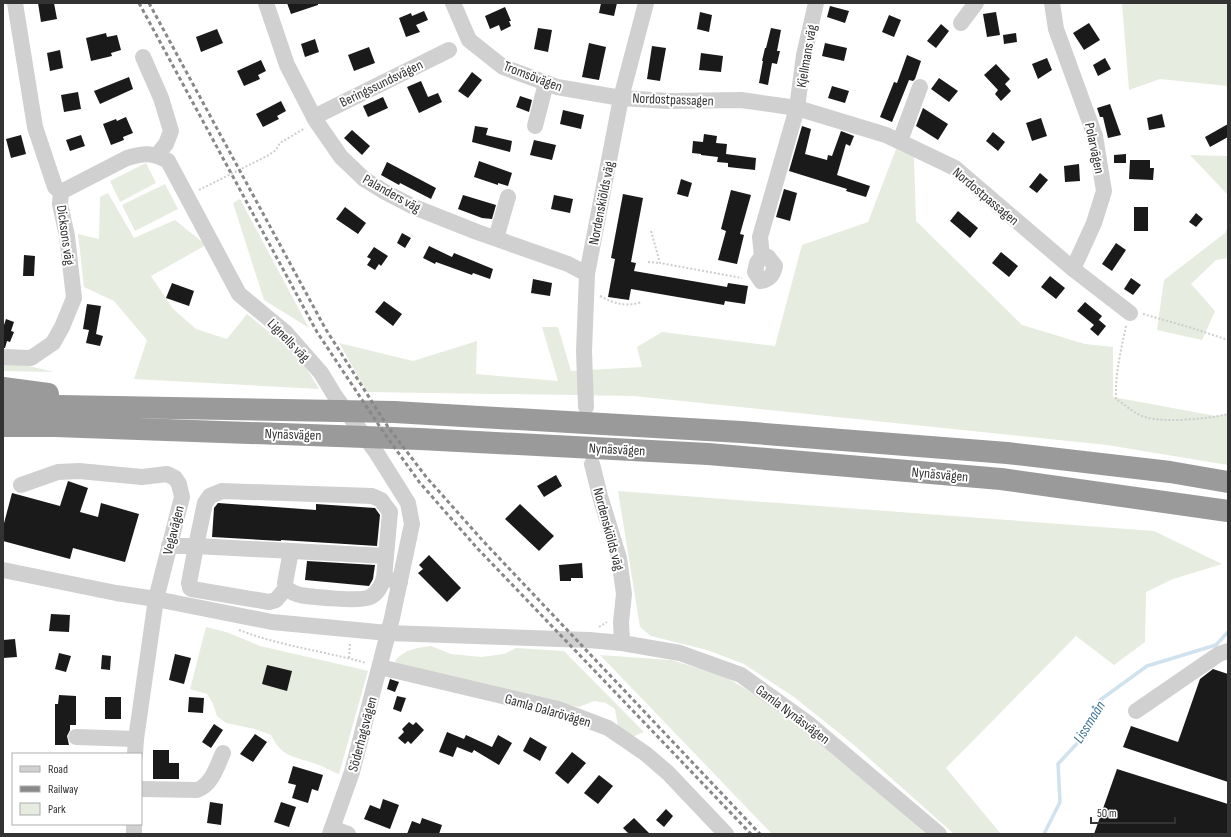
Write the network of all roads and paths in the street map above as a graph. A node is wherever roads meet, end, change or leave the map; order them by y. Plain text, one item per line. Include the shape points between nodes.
1 (15, 3) edge
2 (266, 3) edge
3 (454, 3) edge
4 (646, 3) edge
5 (816, 3) edge
6 (976, 3) edge
7 (1052, 3) edge
8 (961, 22) dead end
9 (449, 50) dead end
10 (143, 57) dead end
11 (546, 83) junction
12 (920, 87) dead end
13 (621, 98) junction
14 (797, 108) junction
15 (315, 119) junction
16 (535, 126) dead end
17 (900, 141) junction
18 (157, 155) junction
19 (206, 187) dead end
20 (61, 192) junction
21 (508, 197) dead end
22 (651, 231) dead end
23 (496, 238) junction
24 (648, 262) dead end
25 (660, 263) junction
26 (1073, 269) junction
27 (588, 274) junction
28 (761, 281) joint
29 (597, 295) dead end
30 (642, 302) dead end
31 (1130, 313) junction
32 (1228, 340) edge
33 (3, 357) edge
34 (3, 388) edge
35 (3, 405) edge
36 (128, 407) junction
37 (586, 407) dead end
38 (1228, 414) edge
39 (3, 426) edge
40 (592, 464) dead end
41 (1228, 482) edge
42 (21, 485) dead end
43 (1228, 511) edge
44 (169, 546) junction
45 (196, 546) junction
46 (291, 551) junction
47 (386, 556) junction
48 (3, 570) edge
49 (384, 578) junction
50 (400, 582) junction
51 (286, 588) junction
52 (156, 600) junction
53 (610, 618) dead end
54 (238, 630) dead end
55 (388, 633) junction
56 (592, 635) junction
57 (622, 643) junction
58 (1228, 651) edge
59 (380, 667) junction
60 (1136, 711) dead end
61 (76, 737) dead end
62 (135, 747) edge
63 (223, 753) dead end
64 (142, 790) edge
65 (331, 831) edge
66 (348, 834) edge
67 (726, 834) edge
68 (939, 834) edge

1 - 20 street, Dicksons väg via 36,127 55,187
2 - 15 street, Palanders väg via 287,65
3 - 11 street, Tromsövägen via 469,40 503,67
4 - 13 street, Nordenskiölds väg
5 - 14 street, Kjellmans väg via 804,54
6 - 8 street
7 - 26 street, Polarvägen via 1056,29 1095,136 1104,191 1094,223
9 - 15 street, Beringssundsvägen
10 - 18 street via 161,98 171,130 166,144
11 - 13 street, Tromsövägen
11 - 16 street
12 - 17 street
13 - 14 street, Nordostpassagen via 669,101 741,100
13 - 27 street, Nordenskiölds väg
14 - 17 street, Nordostpassagen
14 - 28 street via 760,237 762,256 755,272
15 - 19 path via 280,143 269,155
15 - 23 street, Palanders väg via 341,157 364,179 414,207
17 - 26 street, Nordostpassagen via 955,168
18 - 20 street via 126,158
18 - 50 street, Lignells väg via 168,161 239,294 286,333 320,373 376,452 408,503 412,524
20 - 33 street, Dicksons väg via 60,204 67,236 74,298 53,343 31,358
21 - 23 street
22 - 25 path
23 - 27 street, Palanders väg via 568,264
24 - 25 path
25 - 28 path
26 - 31 street, Nordostpassagen
27 - 37 street, Nordenskiölds väg via 584,351
29 - 30 path via 622,305 631,306
31 - 32 path via 1141,313
31 - 38 path via 1121,349 1116,399 1143,417 1161,420
34 - 36 highway
35 - 36 highway, Nynäsvägen
36 - 41 highway, Nynäsvägen via 394,412 741,432 1007,453 1170,472
39 - 43 highway, Nynäsvägen via 420,439 708,454 1001,479
40 - 57 street, Nordenskiölds väg via 619,558 624,594
42 - 44 street, Vegavägen via 58,472 79,471 142,477 167,474 175,478 179,484 182,497
44 - 45 street
44 - 52 street, Vegavägen
45 - 46 street
45 - 47 street via 205,504 210,496 222,491 372,496 381,500 390,512
45 - 51 street via 189,583 192,589 269,602 276,600
46 - 47 street
46 - 51 street via 284,583
47 - 49 street
48 - 52 street
49 - 50 street
49 - 51 street via 375,595 358,600 299,595
50 - 55 street, Lignells väg
52 - 55 street via 272,622
52 - 62 street, Vegavägen
53 - 56 path
54 - 59 path via 259,638
55 - 56 street via 540,638
55 - 59 street, Söderhagsvägen
56 - 57 street
57 - 68 street, Gamla Nynäsvägen via 680,652 741,675 809,724
58 - 60 street via 1219,654
59 - 65 street, Söderhagsvägen via 352,772
59 - 67 street, Gamla Dalarövägen via 558,709 608,728 646,754
61 - 62 street, Vegavägen
63 - 64 street via 204,788
65 - 66 street

